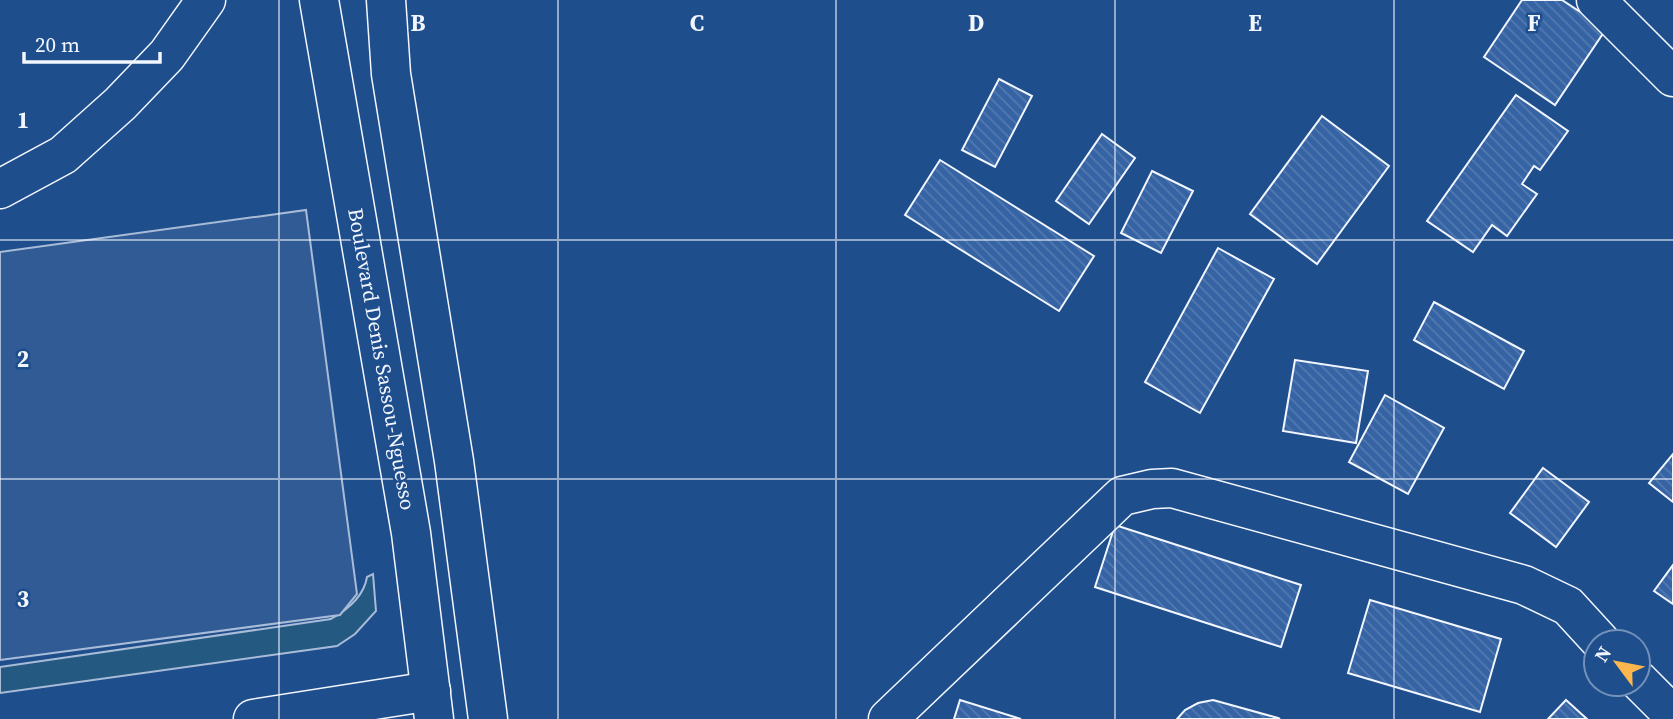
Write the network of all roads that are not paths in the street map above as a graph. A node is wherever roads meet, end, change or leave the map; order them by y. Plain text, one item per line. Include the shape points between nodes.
1 (206, 0) edge
2 (319, 0) edge
3 (386, 0) edge
4 (1597, 0) edge
5 (1673, 77) edge
6 (0, 189) edge
7 (1588, 628) edge
8 (1652, 694) edge
9 (432, 705) edge
10 (1673, 715) edge
11 (253, 719) edge
12 (488, 719) edge
13 (888, 719) edge

1 - 6 main road via 167,55 120,104 63,155
2 - 9 main road, Boulevard Denis Sassou-Nguesso via 411,533
3 - 12 main road via 391,74 454,461
4 - 5 main road
7 - 13 main road via 1568,606 1524,585 1172,488 1152,489 1122,496
8 - 10 main road
9 - 11 main road

